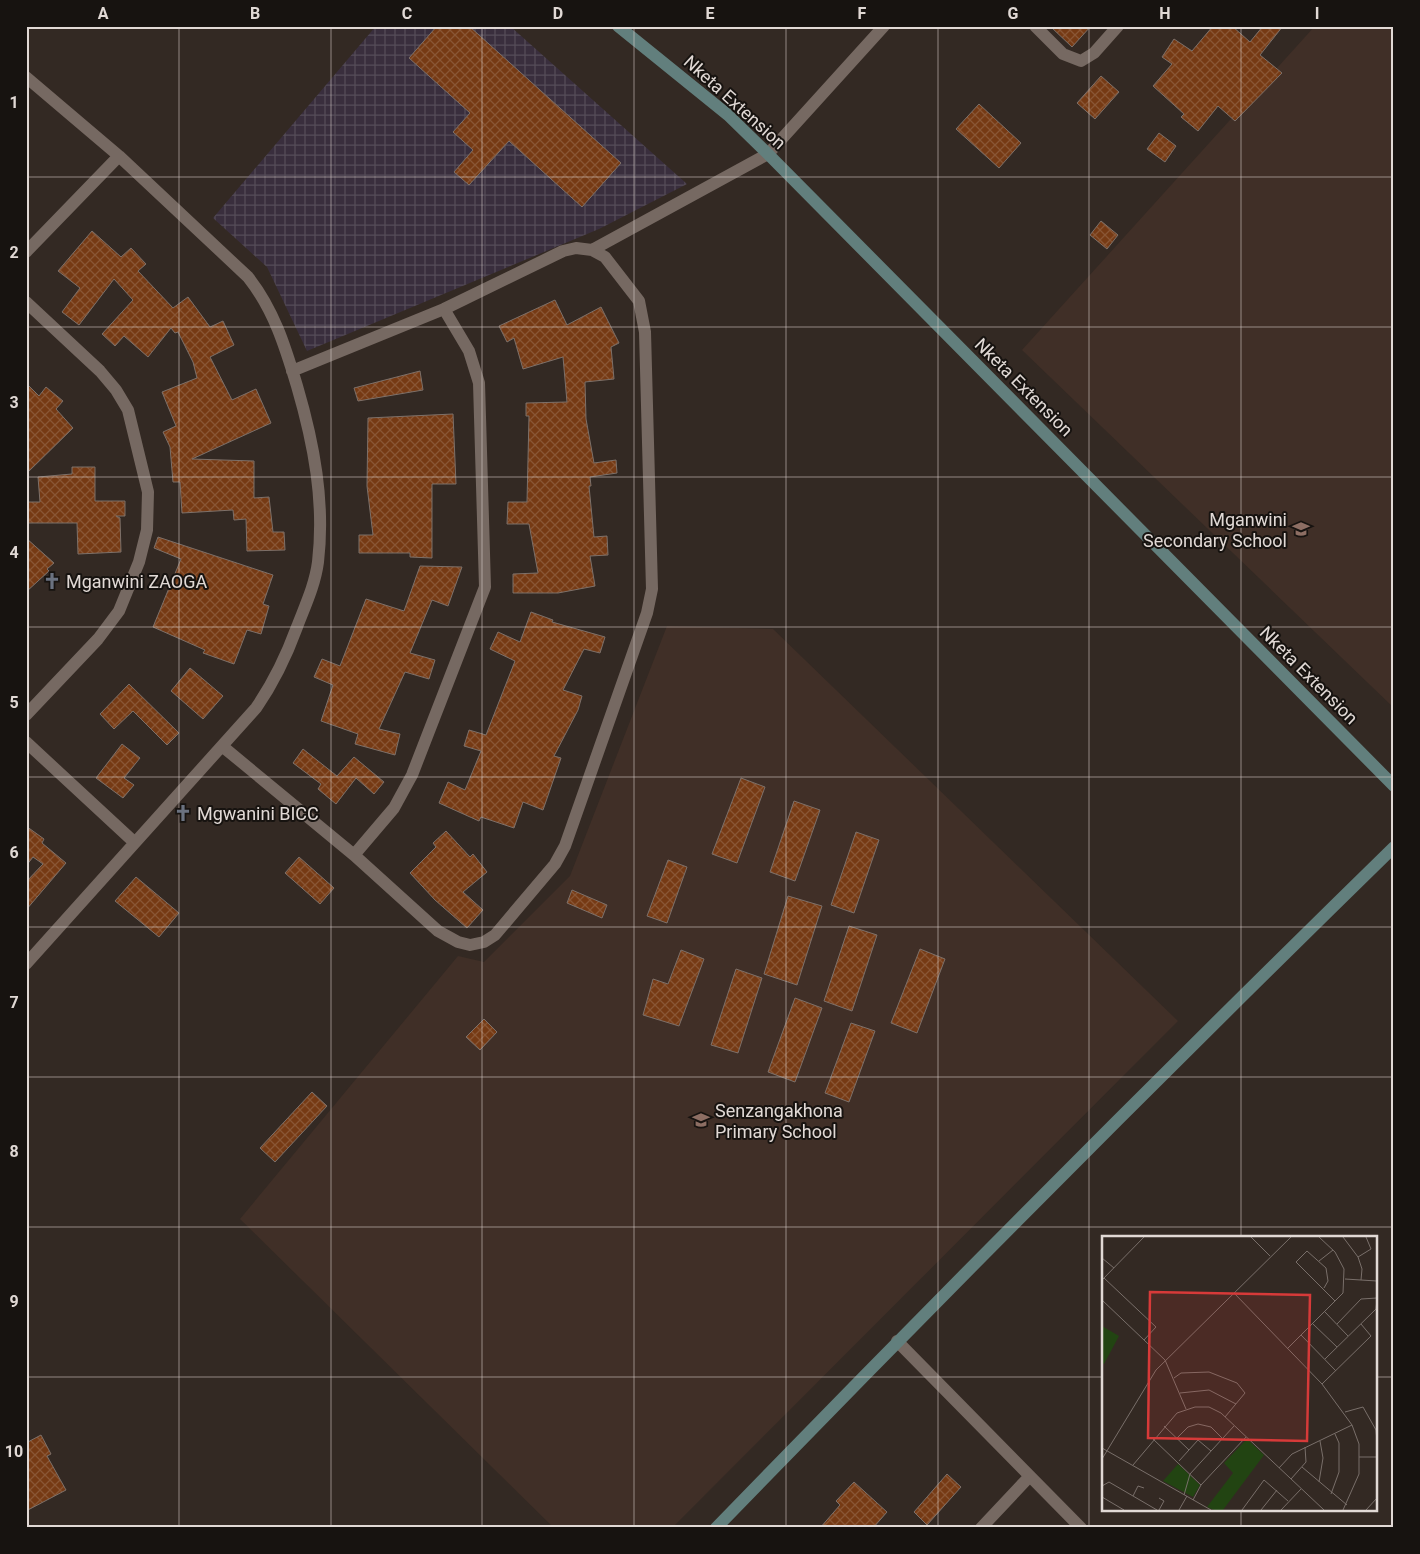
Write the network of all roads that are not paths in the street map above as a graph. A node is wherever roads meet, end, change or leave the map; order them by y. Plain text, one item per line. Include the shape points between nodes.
1 (618, 26) edge
2 (884, 26) edge
3 (1035, 26) edge
4 (1118, 26) edge
5 (26, 77) edge
6 (768, 154) junction
7 (119, 156) junction
8 (592, 250) junction
9 (26, 252) edge
10 (26, 302) edge
11 (444, 309) junction
12 (292, 370) junction
13 (26, 715) edge
14 (26, 742) edge
15 (222, 746) junction
16 (1394, 786) edge
17 (134, 842) junction
18 (1394, 847) edge
19 (354, 855) junction
20 (29, 956) edge
21 (897, 1341) junction
22 (1030, 1476) junction
23 (716, 1528) edge
24 (981, 1528) edge
25 (1081, 1528) edge

1 - 6 street, Nketa Extension via 728,116
2 - 6 street
3 - 4 street via 1063,54 1081,61 1094,53
5 - 7 street
6 - 8 street
6 - 16 street, Nketa Extension
7 - 9 street
7 - 12 street via 248,276 263,296 278,326
8 - 11 street via 576,248 563,251
8 - 19 street via 616,268 639,301 642,314 653,580 647,614 565,846 555,864 494,935 484,942 470,944 458,942 438,931
10 - 13 street via 116,390 128,410 148,492 147,530 139,562 119,611 98,639
11 - 12 street
11 - 19 street via 469,352 479,383 485,588 412,775 394,808
12 - 15 street via 315,452 320,510 318,562 312,588 281,668 256,708
14 - 17 street
15 - 17 street
15 - 19 street
17 - 20 street
18 - 21 street via 1187,1049
21 - 22 street
21 - 23 street
22 - 24 street
22 - 25 street

